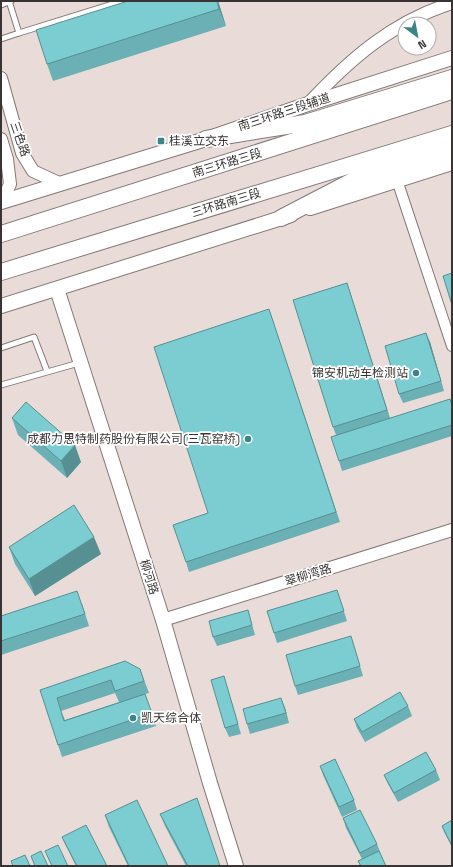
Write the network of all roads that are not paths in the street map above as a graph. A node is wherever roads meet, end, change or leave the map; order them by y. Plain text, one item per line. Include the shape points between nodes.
1 (10, 1) edge
2 (122, 1) edge
3 (452, 3) edge
4 (1, 4) edge
5 (19, 34) junction
6 (1, 39) edge
7 (452, 58) edge
8 (1, 78) edge
9 (452, 78) edge
10 (452, 91) edge
11 (308, 104) junction
12 (452, 134) edge
13 (1, 139) edge
14 (206, 139) junction
15 (452, 148) edge
16 (452, 163) edge
17 (432, 169) junction
18 (452, 171) edge
19 (397, 180) junction
20 (59, 183) junction
21 (2, 202) edge
22 (281, 218) junction
23 (1, 234) edge
24 (1, 272) edge
25 (57, 289) junction
26 (1, 306) edge
27 (452, 346) edge
28 (1, 348) edge
29 (80, 363) junction
30 (47, 371) junction
31 (1, 385) edge
32 (452, 530) edge
33 (163, 620) junction
34 (236, 866) edge

1 - 4 lane
1 - 5 lane
2 - 5 lane
3 - 11 street via 435,8 366,48 341,69
5 - 6 lane
7 - 11 main road, 南三环路三段辅道
8 - 20 street, 三色路 via 22,153 33,171
9 - 14 highway via 305,123
10 - 23 highway, 南三环路三段
11 - 14 main road, 南三环路三段辅道
12 - 24 highway, 三环路南三段
13 - 21 street, 三色路 via 10,184
14 - 20 main road, 南三环路三段辅道
15 - 22 highway via 360,177
16 - 17 main road
17 - 18 street
17 - 19 main road
19 - 22 main road
19 - 27 street
20 - 21 main road, 南三环路三段辅道
22 - 25 main road
25 - 26 main road
25 - 29 main road, 柳河路
28 - 30 lane via 34,337
29 - 30 lane
29 - 33 main road, 柳河路
30 - 31 lane
32 - 33 street, 翠柳湾路
33 - 34 main road, 柳河路

